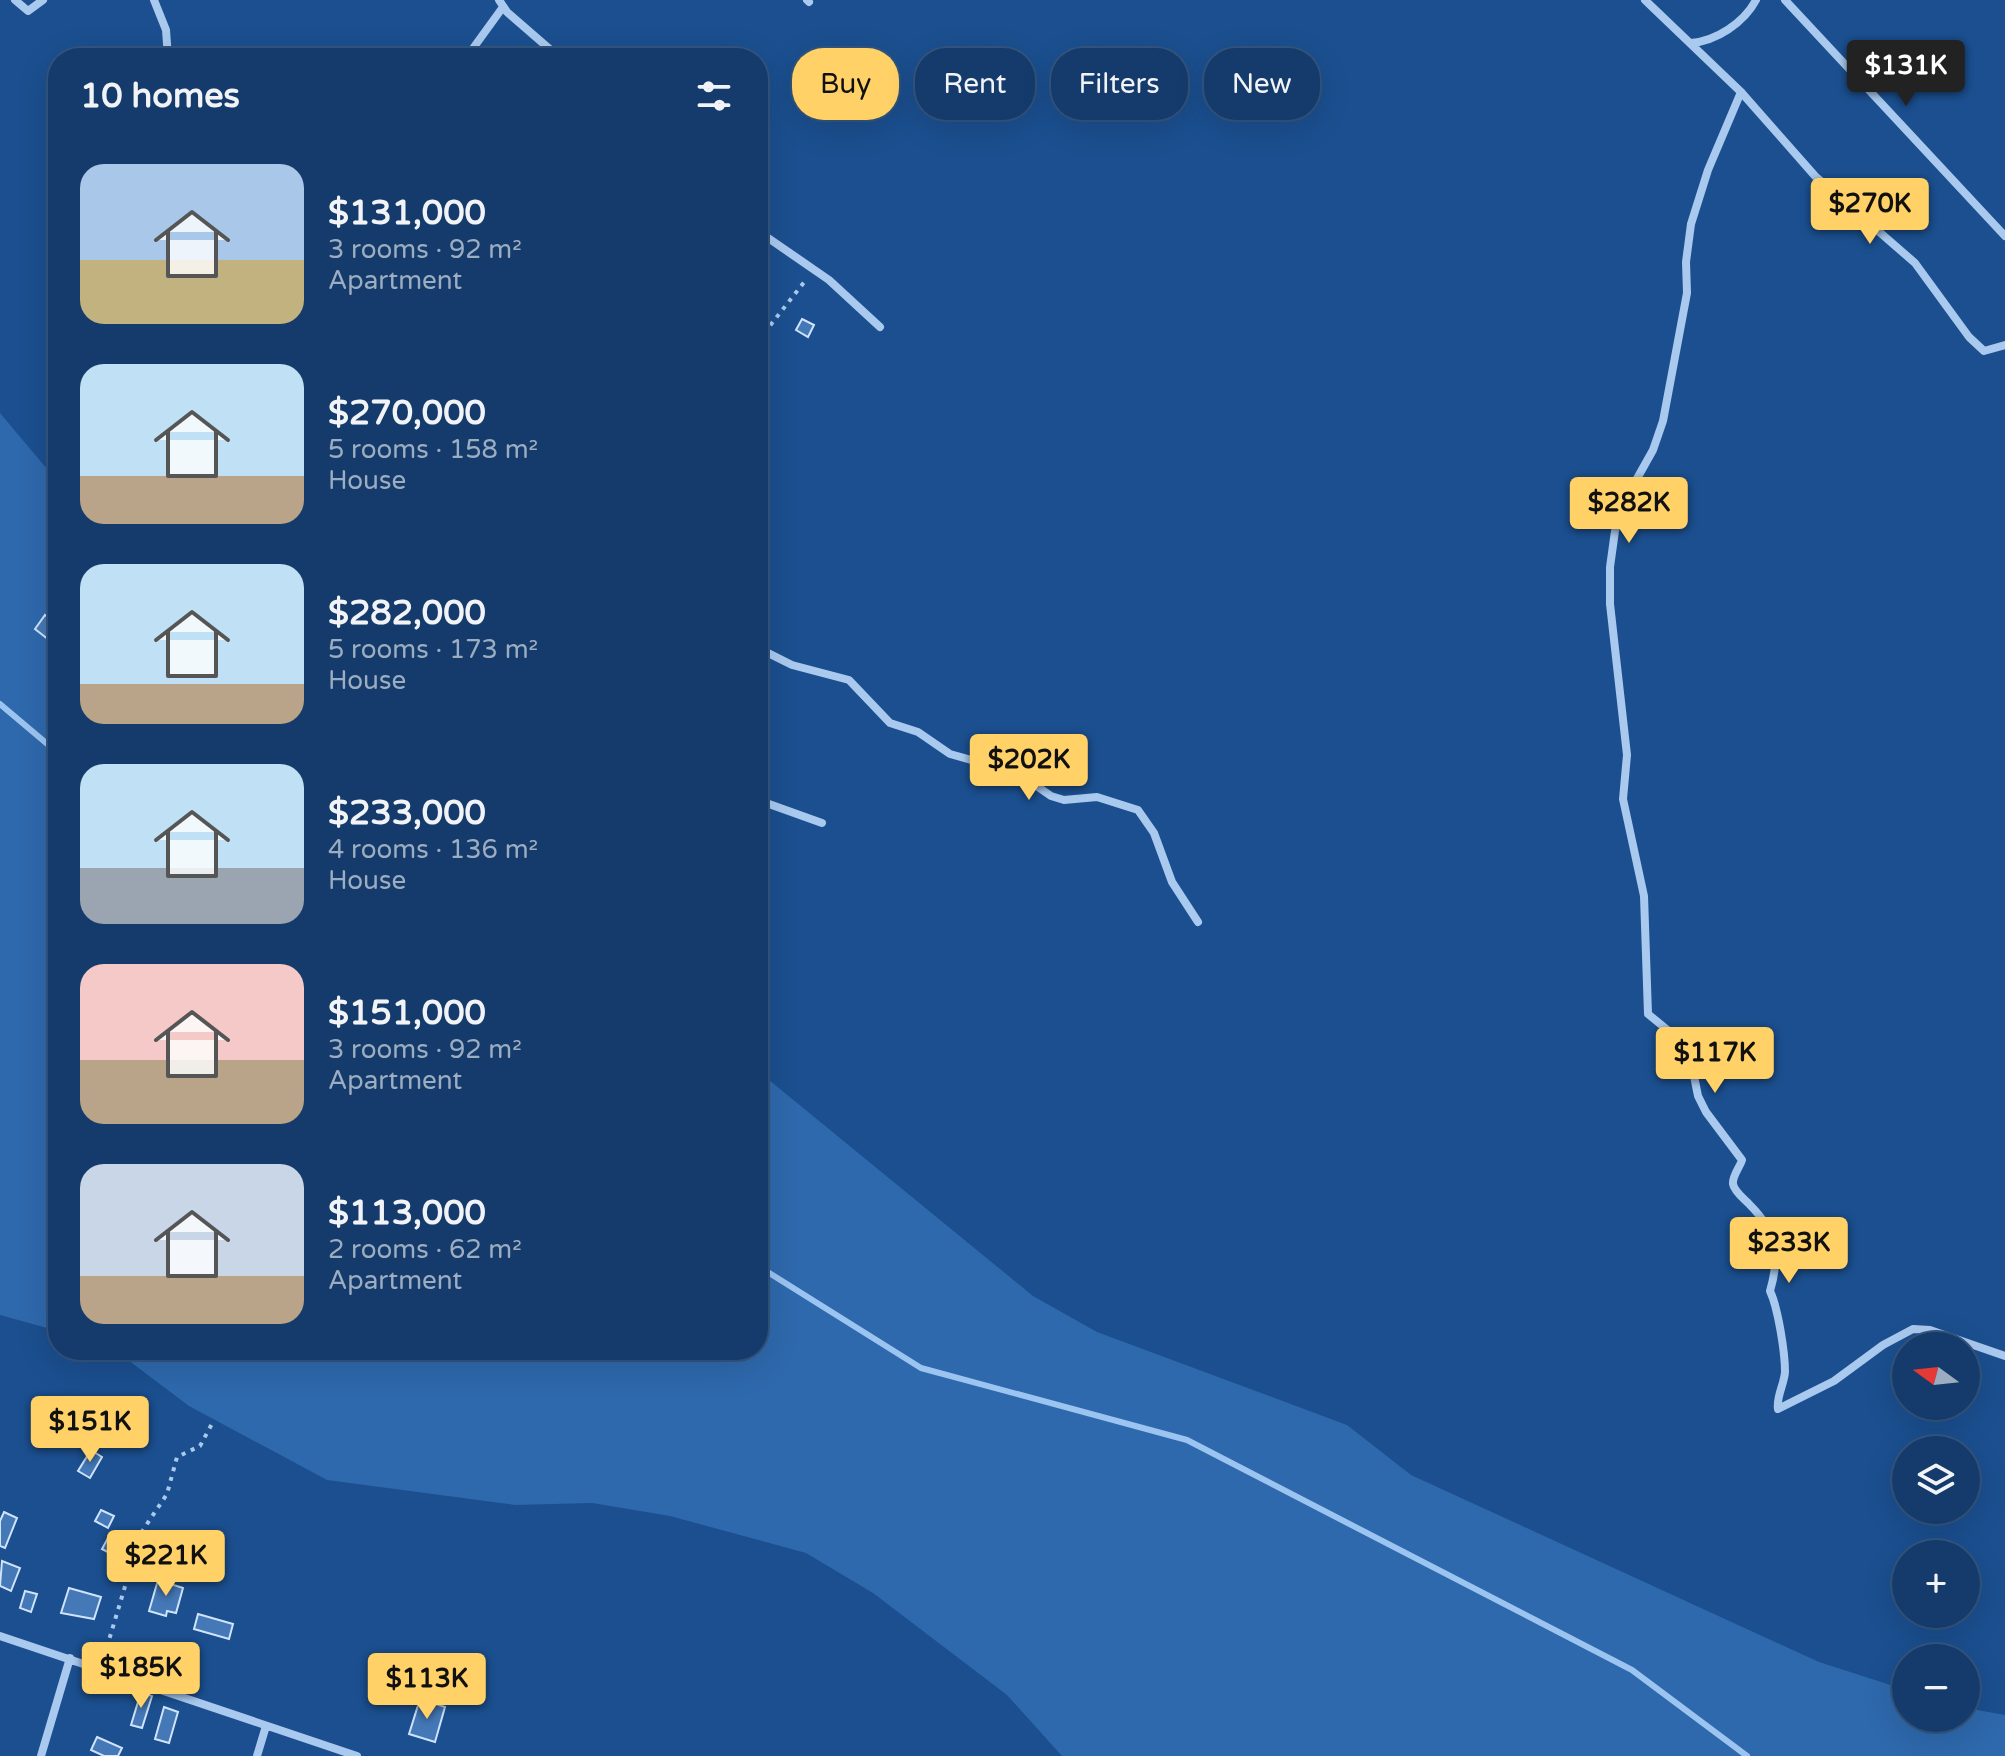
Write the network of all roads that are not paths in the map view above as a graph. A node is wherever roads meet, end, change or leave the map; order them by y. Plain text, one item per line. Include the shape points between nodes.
1 (15, 0) edge
2 (43, 0) edge
3 (154, 0) edge
4 (1645, 0) edge
5 (1756, 0) edge
6 (1785, 0) edge
7 (501, 4) edge
8 (1691, 43) junction
9 (167, 48) edge
10 (472, 48) edge
11 (549, 48) edge
12 (1741, 92) junction
13 (2005, 236) edge
14 (768, 238) edge
15 (880, 327) dead end
16 (2005, 345) edge
17 (768, 653) edge
18 (768, 804) edge
19 (822, 823) dead end
20 (1198, 922) dead end
21 (2005, 1356) edge
22 (0, 1636) edge
23 (70, 1658) junction
24 (266, 1726) junction
25 (41, 1756) edge
26 (257, 1756) edge
27 (357, 1756) edge

1 - 2 street via 28,11
3 - 9 street
4 - 8 street
5 - 8 street via 1710,42
6 - 13 street
7 - 10 street
7 - 11 street
8 - 12 street
12 - 16 street via 1815,176 1915,263 1969,337 1984,351
12 - 21 street via 1691,224 1687,293 1663,421 1625,500 1610,567 1627,755 1623,799 1644,896 1648,1014 1676,1037 1687,1056 1706,1112 1742,1160 1734,1187 1762,1216 1771,1235 1778,1263 1770,1291 1778,1307 1785,1369 1778,1409 1834,1381 1913,1329
14 - 15 street
17 - 20 street via 849,680 890,723 918,732 950,754 1018,773 1064,800 1097,797 1138,810 1154,833 1172,882
18 - 19 street
22 - 23 street
23 - 24 street
23 - 25 street
24 - 26 street
24 - 27 street

